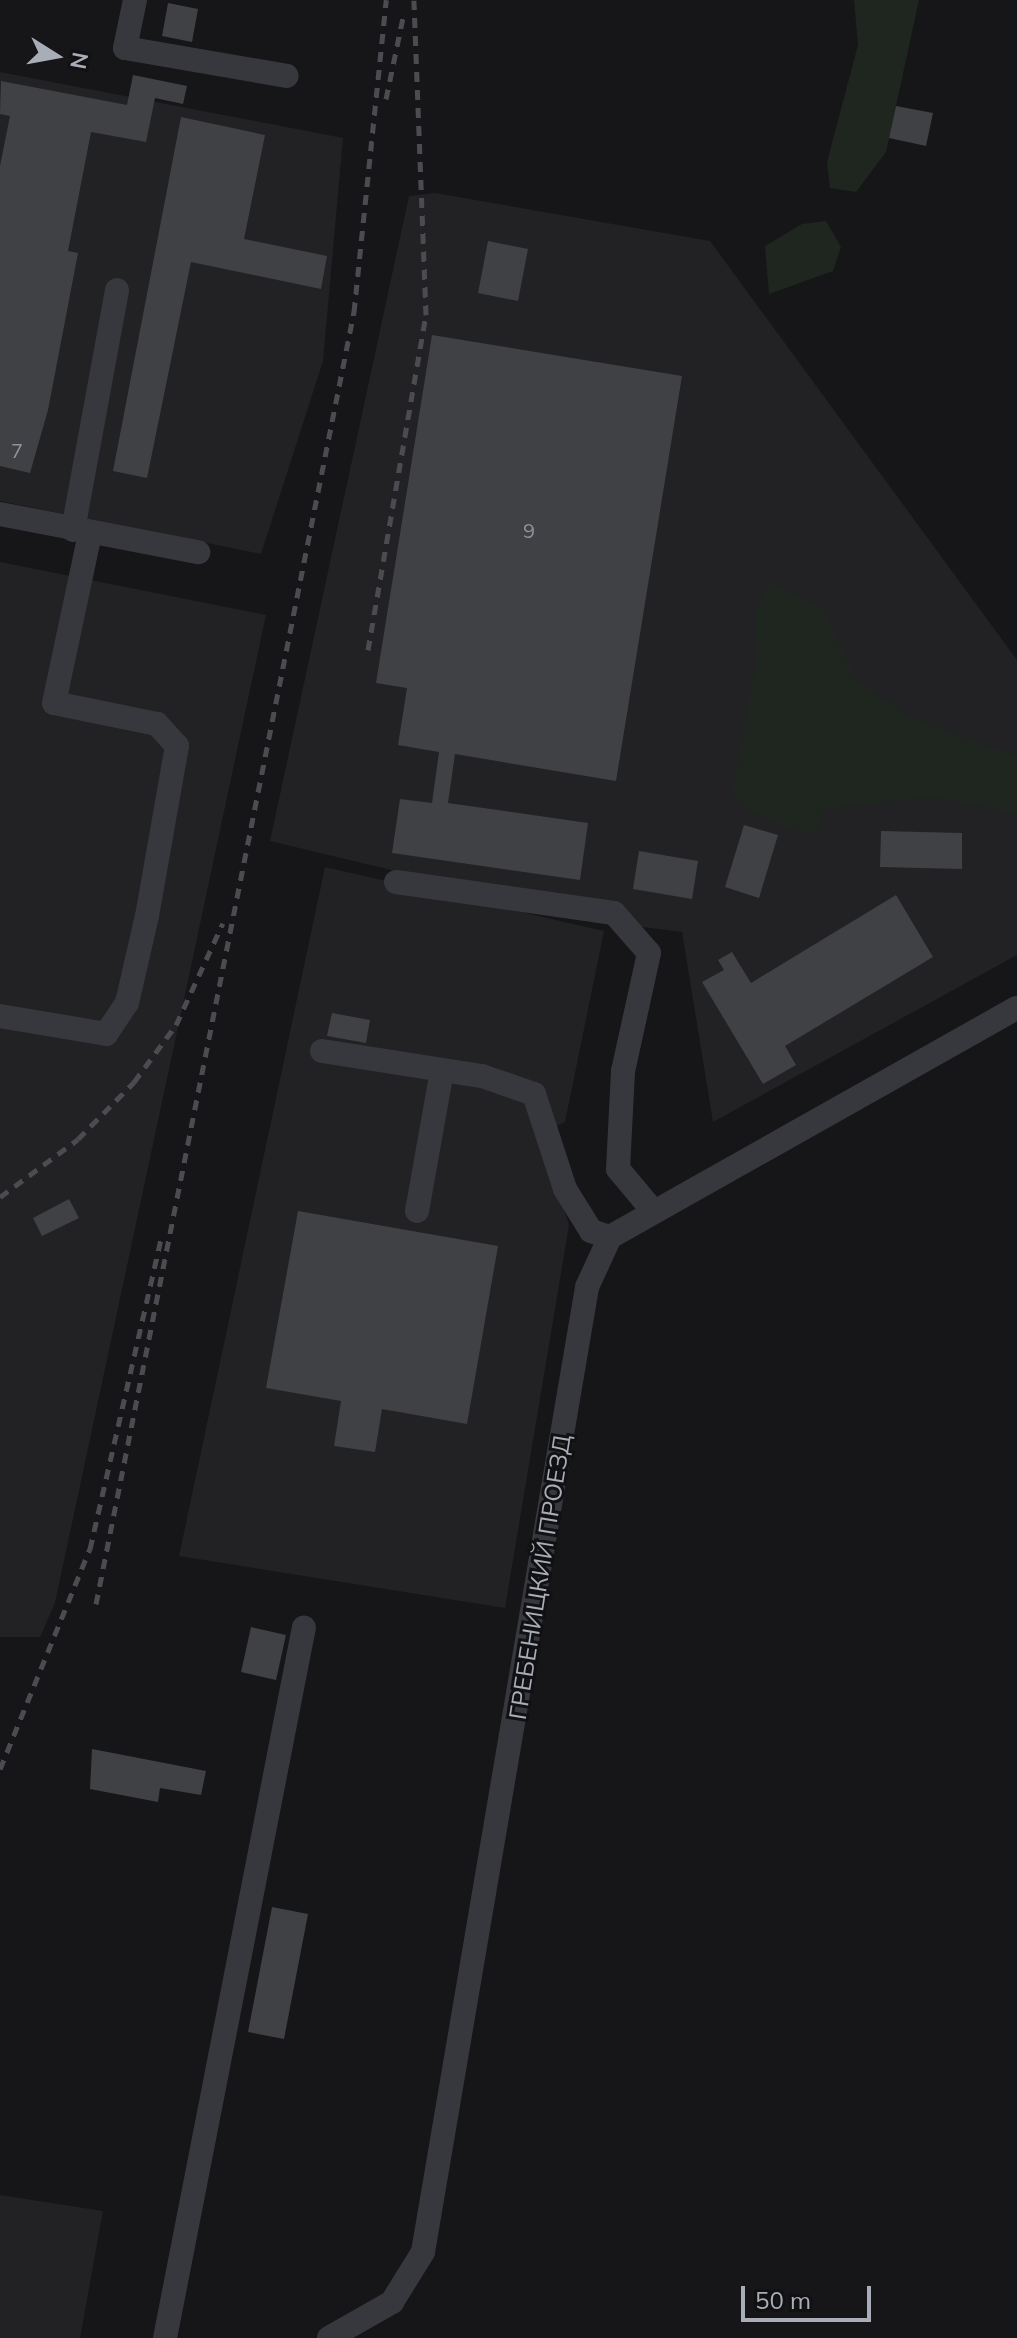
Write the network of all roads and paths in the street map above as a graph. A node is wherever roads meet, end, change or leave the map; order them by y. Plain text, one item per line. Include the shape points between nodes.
1 (135, 0) edge
2 (287, 76) dead end
3 (117, 290) dead end
4 (0, 514) edge
5 (81, 531) junction
6 (198, 552) dead end
7 (396, 882) dead end
8 (1017, 1008) edge
9 (0, 1016) edge
10 (322, 1051) dead end
11 (442, 1070) junction
12 (417, 1211) dead end
13 (654, 1212) junction
14 (610, 1237) junction
15 (304, 1627) dead end
16 (165, 2338) edge
17 (329, 2338) edge

1 - 2 street via 125,48
3 - 5 street
4 - 5 street
5 - 6 street
5 - 9 street via 54,703 157,724 177,746 127,1003 106,1034
7 - 13 street via 614,913 649,953 623,1071 618,1169
8 - 13 street
10 - 11 street
11 - 12 street
11 - 14 street via 534,1094 565,1189 591,1231
13 - 14 street
14 - 17 street, ГРЕБЕНИЦКИЙ ПРОЕЗД via 587,1287 423,2252 392,2302
15 - 16 street

